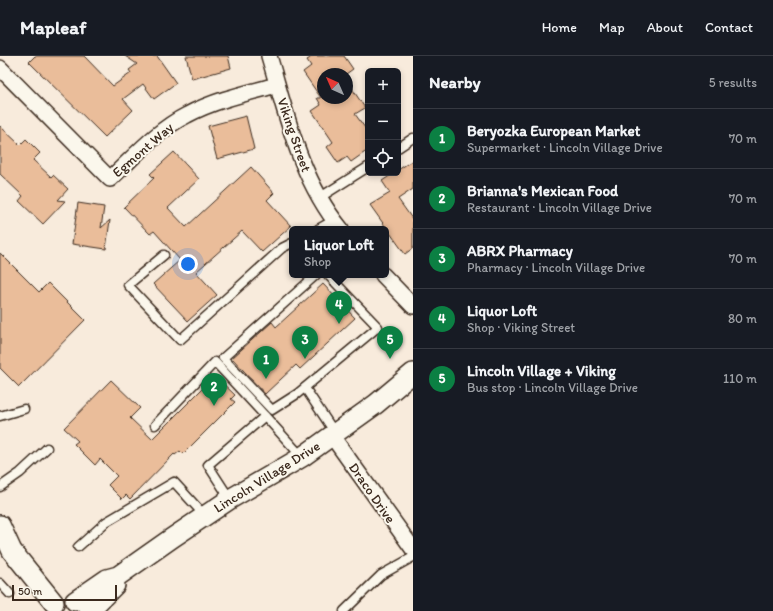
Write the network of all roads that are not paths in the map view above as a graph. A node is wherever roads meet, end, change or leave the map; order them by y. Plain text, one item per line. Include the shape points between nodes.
1 (269, 56) edge
2 (0, 68) edge
3 (278, 85) junction
4 (413, 138) edge
5 (401, 146) edge
6 (365, 169) edge
7 (319, 198) junction
8 (338, 225) edge
9 (289, 244) edge
10 (164, 255) dead end
11 (313, 278) edge
12 (331, 278) edge
13 (386, 278) edge
14 (413, 306) edge
15 (413, 373) edge
16 (305, 388) junction
17 (24, 409) dead end
18 (0, 416) edge
19 (265, 416) junction
20 (155, 425) dead end
21 (334, 434) junction
22 (47, 448) dead end
23 (302, 457) junction
24 (0, 487) edge
25 (230, 499) junction
26 (205, 516) junction
27 (2, 536) edge
28 (78, 547) dead end
29 (413, 549) edge
30 (413, 557) edge
31 (0, 583) edge
32 (10, 594) dead end
33 (51, 607) edge
34 (82, 608) edge
35 (344, 611) edge

1 - 3 street, Viking Street
2 - 3 street, Egmont Way via 110,180 162,131 188,114 216,102
3 - 7 street, Viking Street via 295,145
4 - 5 lane
6 - 7 lane
7 - 8 street, Viking Street
9 - 10 lane via 180,340 128,286
11 - 16 lane via 223,358 272,410
12 - 16 lane via 378,327
13 - 14 street
15 - 21 street, Lincoln Village Drive
16 - 21 lane
17 - 18 lane
19 - 20 lane via 215,362
19 - 23 lane
19 - 25 lane via 208,465
21 - 23 street, Lincoln Village Drive
21 - 29 street, Draco Drive
22 - 24 lane
23 - 25 street, Lincoln Village Drive
25 - 26 street, Lincoln Village Drive
26 - 28 lane via 174,482 106,522
26 - 34 street, Lincoln Village Drive via 118,576 107,579
27 - 33 street
30 - 35 lane via 381,575
31 - 32 lane
33 - 34 street via 62,599 69,599

